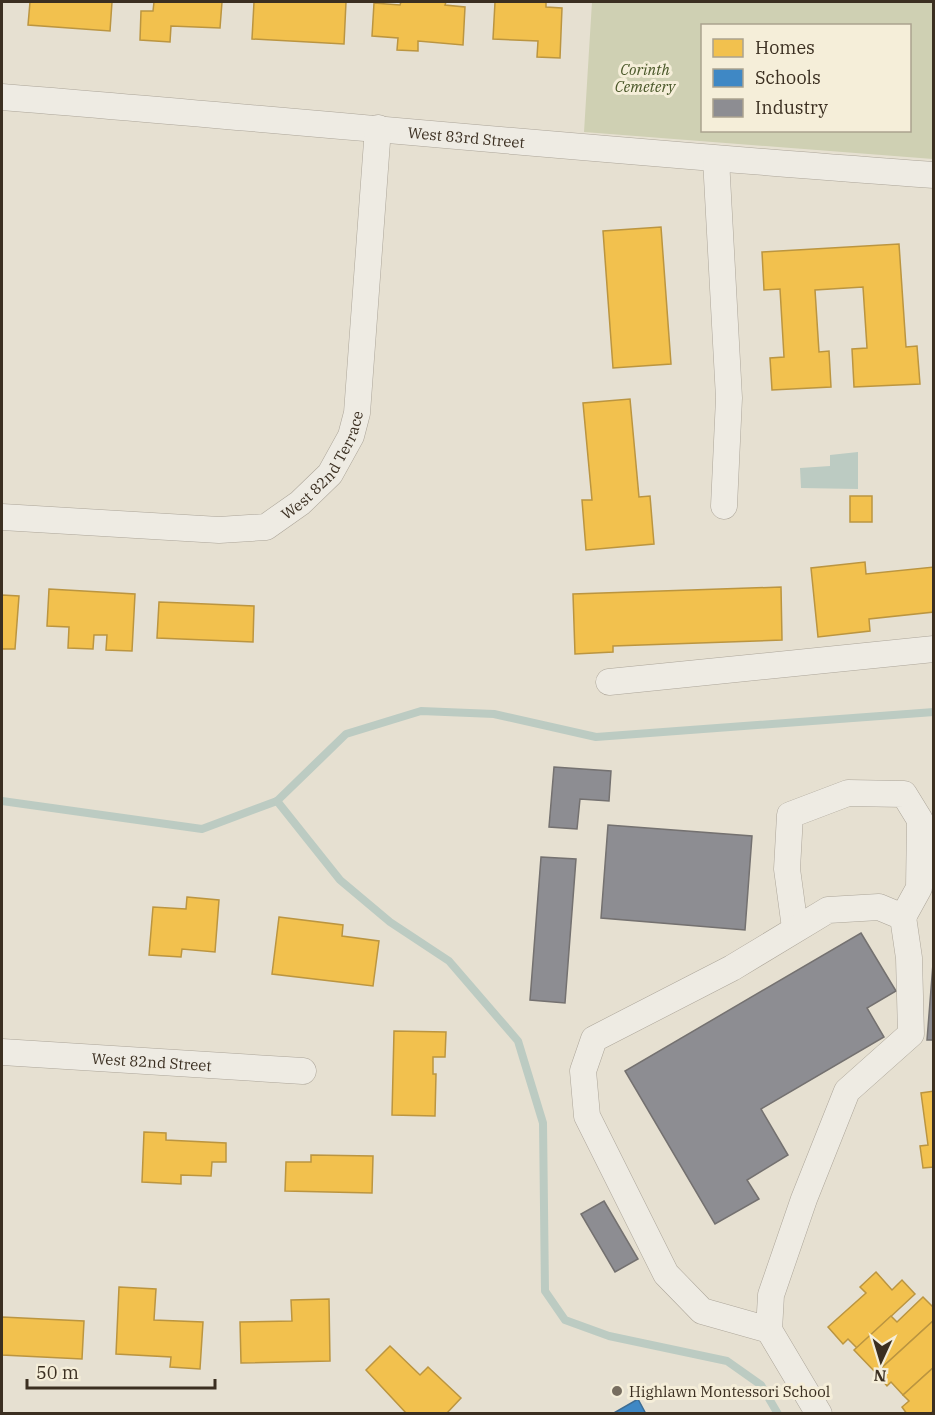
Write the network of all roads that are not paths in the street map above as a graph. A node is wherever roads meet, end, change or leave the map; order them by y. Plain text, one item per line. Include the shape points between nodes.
1 (2, 97) edge
2 (378, 128) junction
3 (716, 159) junction
4 (933, 174) edge
5 (724, 506) dead end
6 (2, 517) edge
7 (933, 649) edge
8 (609, 682) dead end
9 (903, 917) junction
10 (795, 928) junction
11 (2, 1052) edge
12 (303, 1071) dead end
13 (769, 1330) junction
14 (819, 1413) edge

1 - 2 street, West 83rd Street
2 - 3 street, West 83rd Street
2 - 6 street, West 82nd Terrace via 357,413 351,436 330,474 300,503 266,527 219,530
3 - 4 street, West 83rd Street
3 - 5 street via 729,398
7 - 8 street
9 - 10 street via 879,907 828,910
9 - 10 street via 919,888 920,820 904,794 848,793 790,815 787,869
9 - 13 street via 909,958 911,1034 847,1091 771,1295
10 - 13 street via 732,968 594,1039 583,1071 587,1116 666,1274 702,1311
11 - 12 street, West 82nd Street
13 - 14 street

